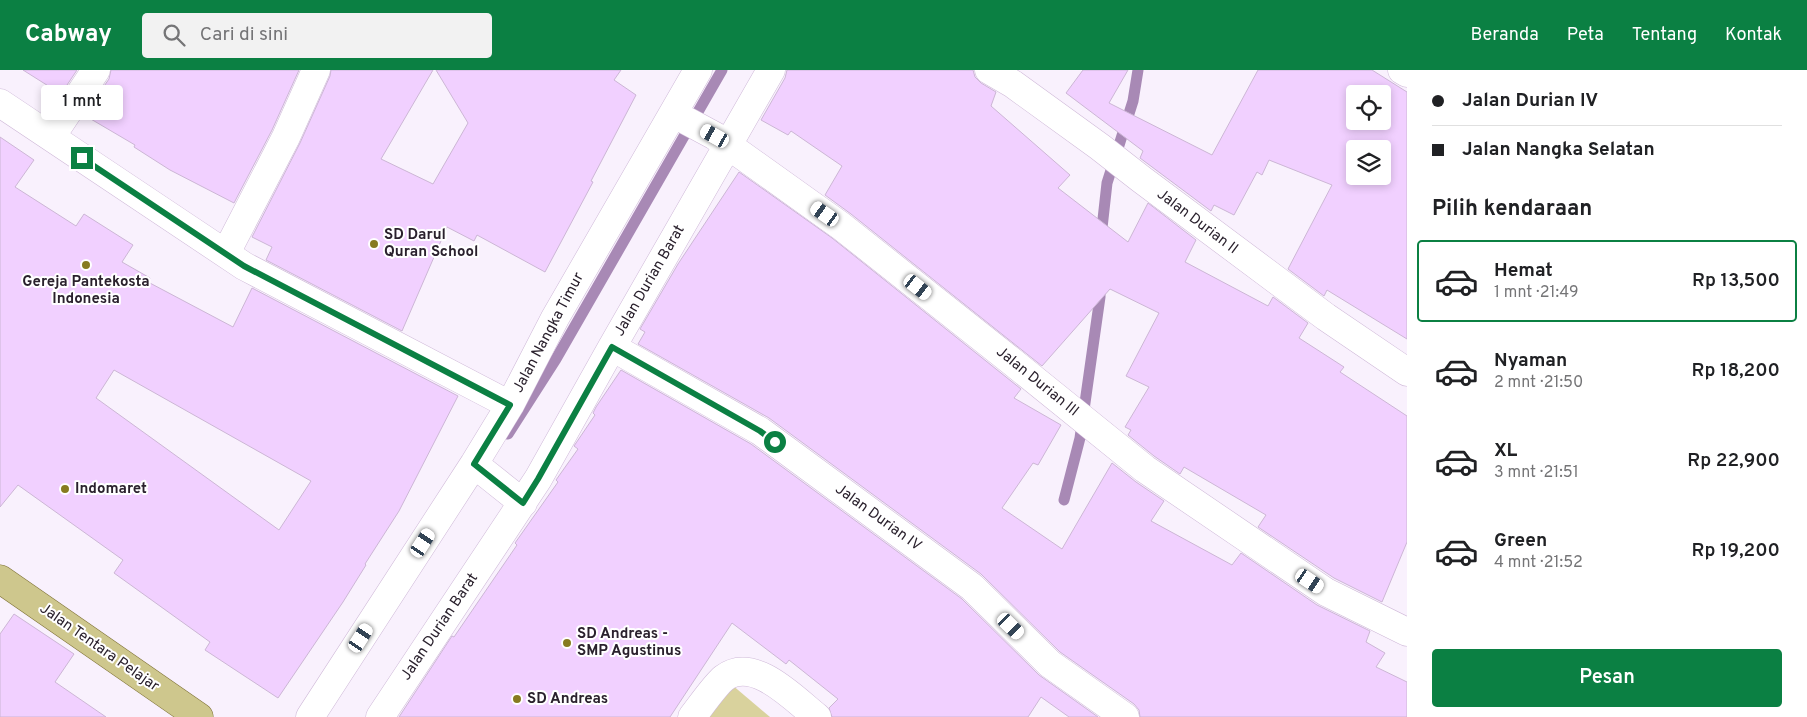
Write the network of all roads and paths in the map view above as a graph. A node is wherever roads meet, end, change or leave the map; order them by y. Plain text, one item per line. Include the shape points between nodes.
1 (96, 70) edge
2 (316, 70) edge
3 (698, 70) edge
4 (770, 70) edge
5 (989, 70) edge
6 (1403, 70) edge
7 (1407, 73) edge
8 (0, 103) edge
9 (676, 115) junction
10 (51, 137) junction
11 (721, 141) junction
12 (226, 253) junction
13 (612, 347) junction
14 (1407, 372) edge
15 (510, 405) junction
16 (477, 467) junction
17 (519, 500) junction
18 (0, 579) edge
19 (1407, 632) edge
20 (199, 717) edge
21 (310, 717) edge
22 (380, 717) edge
23 (692, 717) edge
24 (817, 717) edge
25 (1125, 717) edge

1 - 10 street
2 - 12 street
3 - 9 street, Jalan Nangka Timur
4 - 11 street, Jalan Durian Barat
5 - 14 street, Jalan Durian II via 1100,147 1326,318
6 - 7 street
8 - 10 street
9 - 11 street, Jalan Durian III
9 - 15 street, Jalan Nangka Timur via 555,318
10 - 12 street
11 - 13 street, Jalan Durian Barat
11 - 19 street, Jalan Durian III via 841,226 1145,470 1326,592
12 - 15 street via 244,266
13 - 17 street, Jalan Durian Barat via 538,479
13 - 25 street, Jalan Durian IV via 760,431 972,587 1050,664
15 - 16 street, Jalan Nangka Timur
16 - 17 street
16 - 21 street, Jalan Nangka Timur
17 - 22 street, Jalan Durian Barat
18 - 20 main road, Jalan Tentara Pelajar
23 - 24 street via 724,678 739,672 752,672 767,677

